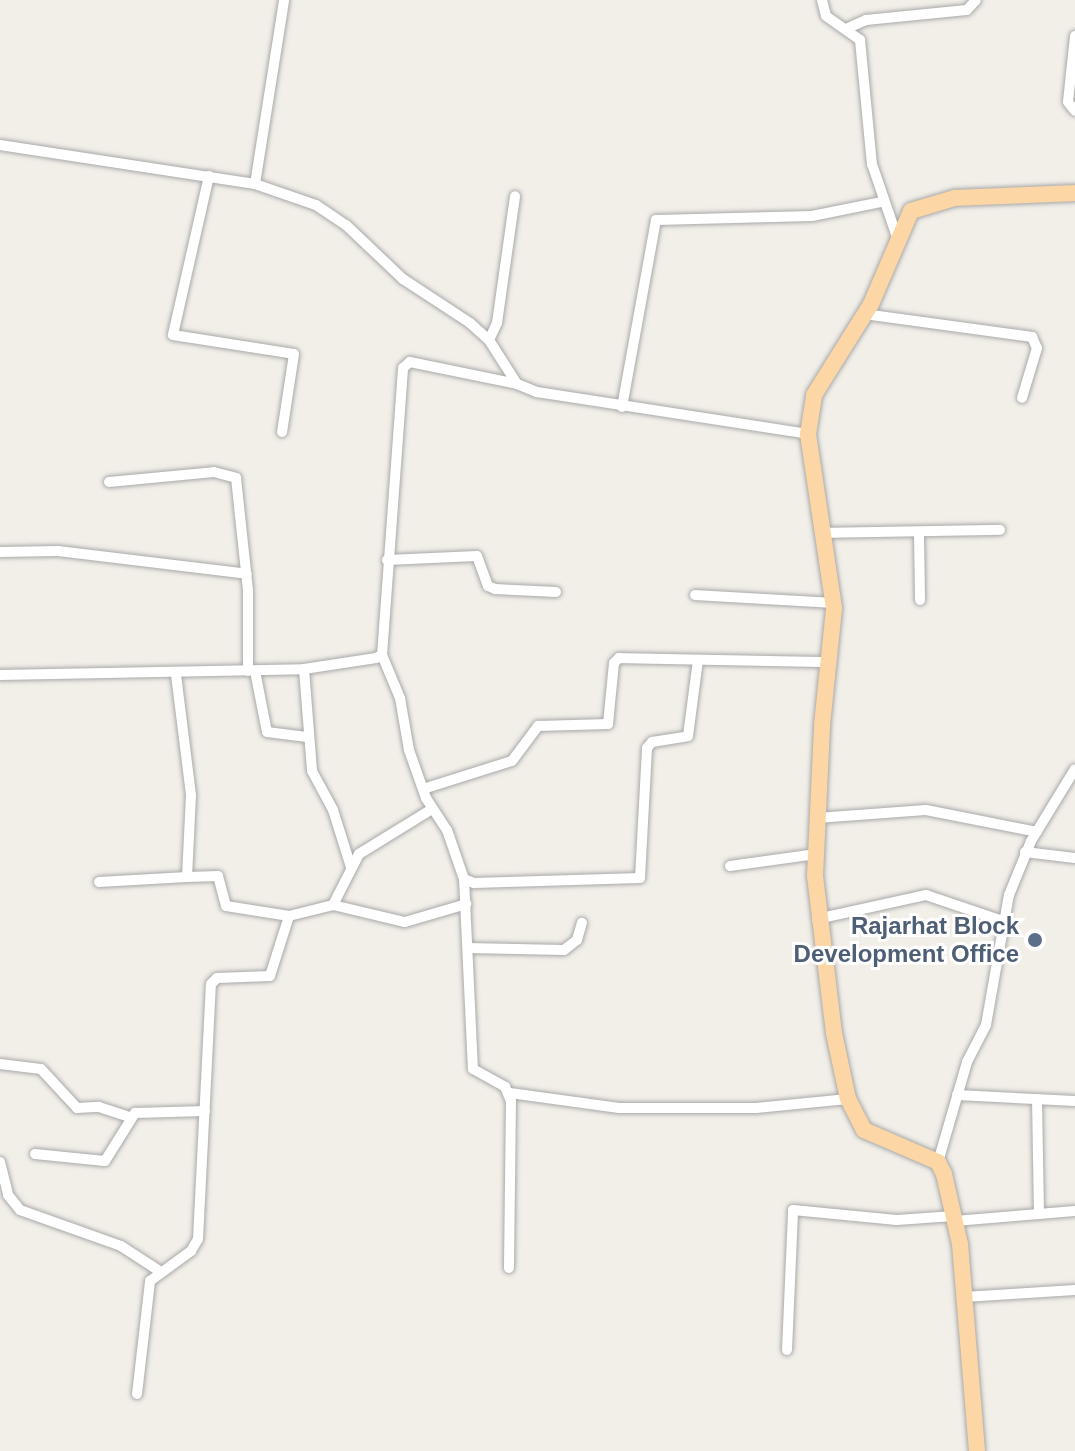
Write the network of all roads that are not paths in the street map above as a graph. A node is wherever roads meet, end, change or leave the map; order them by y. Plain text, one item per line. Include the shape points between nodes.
1 (284, 0) edge
2 (822, 0) edge
3 (976, 0) edge
4 (848, 28) junction
5 (1075, 36) edge
6 (1075, 111) edge
7 (0, 145) edge
8 (209, 176) junction
9 (255, 184) junction
10 (1075, 193) edge
11 (515, 196) dead end
12 (881, 202) junction
13 (897, 237) junction
14 (864, 314) junction
15 (489, 340) junction
16 (517, 384) junction
17 (1022, 398) dead end
18 (622, 407) junction
19 (282, 432) dead end
20 (808, 434) junction
21 (109, 482) dead end
22 (1000, 530) dead end
23 (822, 533) junction
24 (919, 534) junction
25 (0, 552) edge
26 (387, 560) junction
27 (247, 574) junction
28 (556, 592) dead end
29 (695, 595) dead end
30 (920, 600) dead end
31 (834, 603) junction
32 (382, 655) junction
33 (698, 660) junction
34 (829, 662) junction
35 (304, 669) junction
36 (251, 671) junction
37 (176, 674) junction
38 (0, 675) edge
39 (307, 737) junction
40 (1075, 769) edge
41 (423, 789) junction
42 (432, 809) junction
43 (817, 818) junction
44 (1037, 832) junction
45 (1025, 852) junction
46 (816, 854) junction
47 (1075, 858) edge
48 (730, 866) dead end
49 (351, 867) junction
50 (187, 877) junction
51 (464, 879) junction
52 (99, 882) dead end
53 (466, 904) junction
54 (333, 905) junction
55 (289, 916) junction
56 (817, 919) junction
57 (1003, 921) junction
58 (582, 923) dead end
59 (468, 948) junction
60 (0, 1064) edge
61 (510, 1093) junction
62 (957, 1095) junction
63 (848, 1099) junction
64 (1037, 1099) junction
65 (1075, 1101) edge
66 (205, 1111) junction
67 (129, 1117) junction
68 (35, 1154) dead end
69 (0, 1162) edge
70 (938, 1162) junction
71 (1075, 1211) edge
72 (1039, 1214) junction
73 (955, 1218) junction
74 (509, 1268) dead end
75 (158, 1270) junction
76 (1075, 1290) edge
77 (964, 1297) junction
78 (787, 1350) dead end
79 (137, 1394) dead end
80 (977, 1451) edge

1 - 9 street
2 - 4 street via 826,16
3 - 4 street via 967,10 866,20
4 - 12 street via 860,40
5 - 6 street via 1068,102
7 - 8 street
8 - 9 street
8 - 19 street via 173,335 294,354
9 - 15 street via 316,205 346,225 403,279
10 - 13 main road via 925,204 906,217
11 - 15 street via 497,323
12 - 13 street
12 - 18 street via 812,216 656,220
13 - 14 main road
14 - 17 street via 1032,337 1037,348
14 - 20 main road via 814,395
15 - 16 street
16 - 18 street
16 - 26 street via 405,364
18 - 20 street
20 - 23 main road
21 - 27 street via 214,472 236,478
22 - 24 street
23 - 24 street
23 - 31 main road
24 - 30 street
25 - 27 street via 58,551
26 - 28 street via 477,556 488,586
26 - 32 street
27 - 36 street
29 - 31 street
31 - 34 main road
32 - 35 street
32 - 41 street via 400,698
33 - 34 street
33 - 41 street via 619,658 614,663 608,724 538,726 512,761
33 - 51 street via 688,736 652,742 647,748 640,878 474,883
34 - 43 main road
35 - 36 street
35 - 39 street
36 - 37 street
36 - 39 street via 267,732
37 - 38 street
37 - 50 street via 191,795
39 - 49 street via 312,771 333,810
40 - 44 street
41 - 42 street
42 - 49 street via 359,854
42 - 51 street via 447,830
43 - 44 street via 926,810
43 - 46 main road
44 - 45 street
45 - 47 street
45 - 57 street
46 - 48 street
46 - 56 main road
49 - 54 street
50 - 52 street
50 - 55 street via 218,876 226,906
51 - 53 street
53 - 54 street via 405,922
53 - 59 street
54 - 55 street
55 - 66 street via 270,976 217,978 211,984
56 - 57 street via 926,895
56 - 63 main road
57 - 62 street via 986,1025
58 - 59 street via 577,940 564,950
59 - 61 street via 473,1069
60 - 67 street via 41,1069 77,1108 99,1107
61 - 63 street via 619,1108 756,1108
61 - 74 street
62 - 64 street
62 - 70 street
63 - 70 main road via 864,1130
64 - 65 street
64 - 72 street
66 - 67 street
66 - 75 street via 196,1247
67 - 68 street via 105,1161
69 - 75 street via 8,1195 20,1210 121,1246
70 - 73 main road
71 - 72 street
72 - 73 street
73 - 77 main road
73 - 78 street via 897,1220 793,1210
75 - 79 street via 150,1281
76 - 77 street
77 - 80 main road

